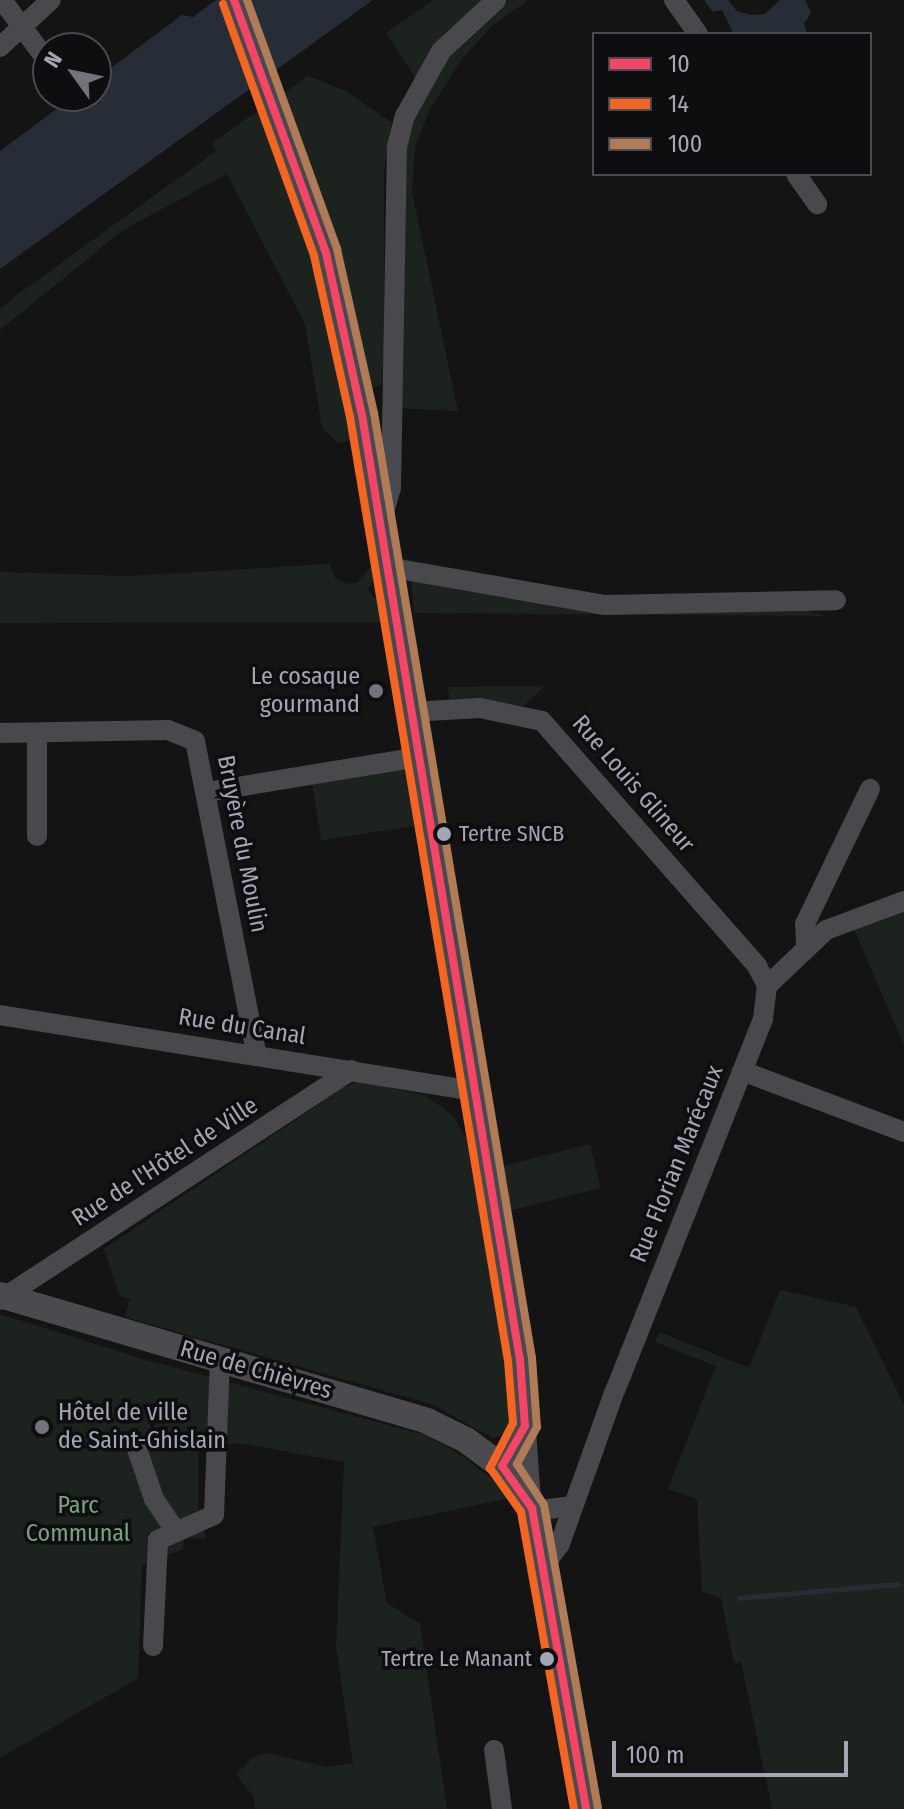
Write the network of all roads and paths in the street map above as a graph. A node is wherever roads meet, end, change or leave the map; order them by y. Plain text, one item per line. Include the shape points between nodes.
1 (2, 0) edge
2 (51, 0) edge
3 (234, 0) edge
4 (496, 0) edge
5 (674, 0) edge
6 (22, 27) junction
7 (697, 32) edge
8 (32, 40) edge
9 (0, 47) edge
10 (797, 176) edge
11 (817, 204) dead end
12 (391, 384) junction
13 (362, 415) junction
14 (391, 418) junction
15 (381, 523) junction
16 (387, 567) junction
17 (836, 600) dead end
18 (410, 712) junction
19 (0, 733) edge
20 (37, 734) junction
21 (418, 757) junction
22 (870, 789) dead end
23 (207, 792) junction
24 (37, 836) dead end
25 (904, 901) edge
26 (806, 947) junction
27 (767, 986) junction
28 (0, 1015) edge
29 (257, 1056) junction
30 (351, 1070) junction
31 (742, 1071) junction
32 (475, 1091) junction
33 (904, 1132) edge
34 (2, 1297) edge
35 (220, 1360) junction
36 (525, 1426) junction
37 (137, 1449) dead end
38 (502, 1466) junction
39 (571, 1506) junction
40 (532, 1509) junction
41 (174, 1529) junction
42 (542, 1568) junction
43 (153, 1646) dead end
44 (494, 1750) dead end
45 (502, 1809) edge
46 (586, 1809) edge

1 - 6 street
2 - 6 street
3 - 13 street via 338,292
4 - 12 street via 441,51 405,116 393,170
5 - 7 street
6 - 8 street
6 - 9 street
10 - 11 street
12 - 13 street via 386,400
12 - 14 street
13 - 14 street via 382,429
13 - 15 street
14 - 15 street via 391,488
15 - 16 street
16 - 17 street via 604,605
16 - 18 street
18 - 21 street
18 - 27 street, Rue Louis Glineur via 480,708 542,721 757,966
19 - 20 street, Bruyère du Moulin
20 - 23 street, Bruyère du Moulin via 177,731 195,741
20 - 24 street
21 - 23 street
21 - 32 street
22 - 26 street via 805,924
23 - 29 street, Bruyère du Moulin
25 - 26 street via 826,930
26 - 27 street
27 - 31 street, Rue Florian Marécaux via 763,1019
28 - 29 street, Rue du Canal
29 - 30 street, Rue du Canal
30 - 32 street, Rue du Canal
30 - 34 street, Rue de l'Hôtel de Ville
31 - 33 street
31 - 39 street, Rue Florian Marécaux
32 - 36 street via 519,1351
34 - 35 main road, Rue de Chièvres
35 - 38 main road, Rue de Chièvres via 427,1421
35 - 41 street via 214,1515
36 - 38 street
36 - 40 street
37 - 41 street via 154,1499
38 - 40 main road via 519,1483
39 - 40 street
39 - 42 street, Rue Florian Marécaux via 560,1544
40 - 42 main road
41 - 43 street via 164,1533 155,1548
42 - 46 main road
44 - 45 street

